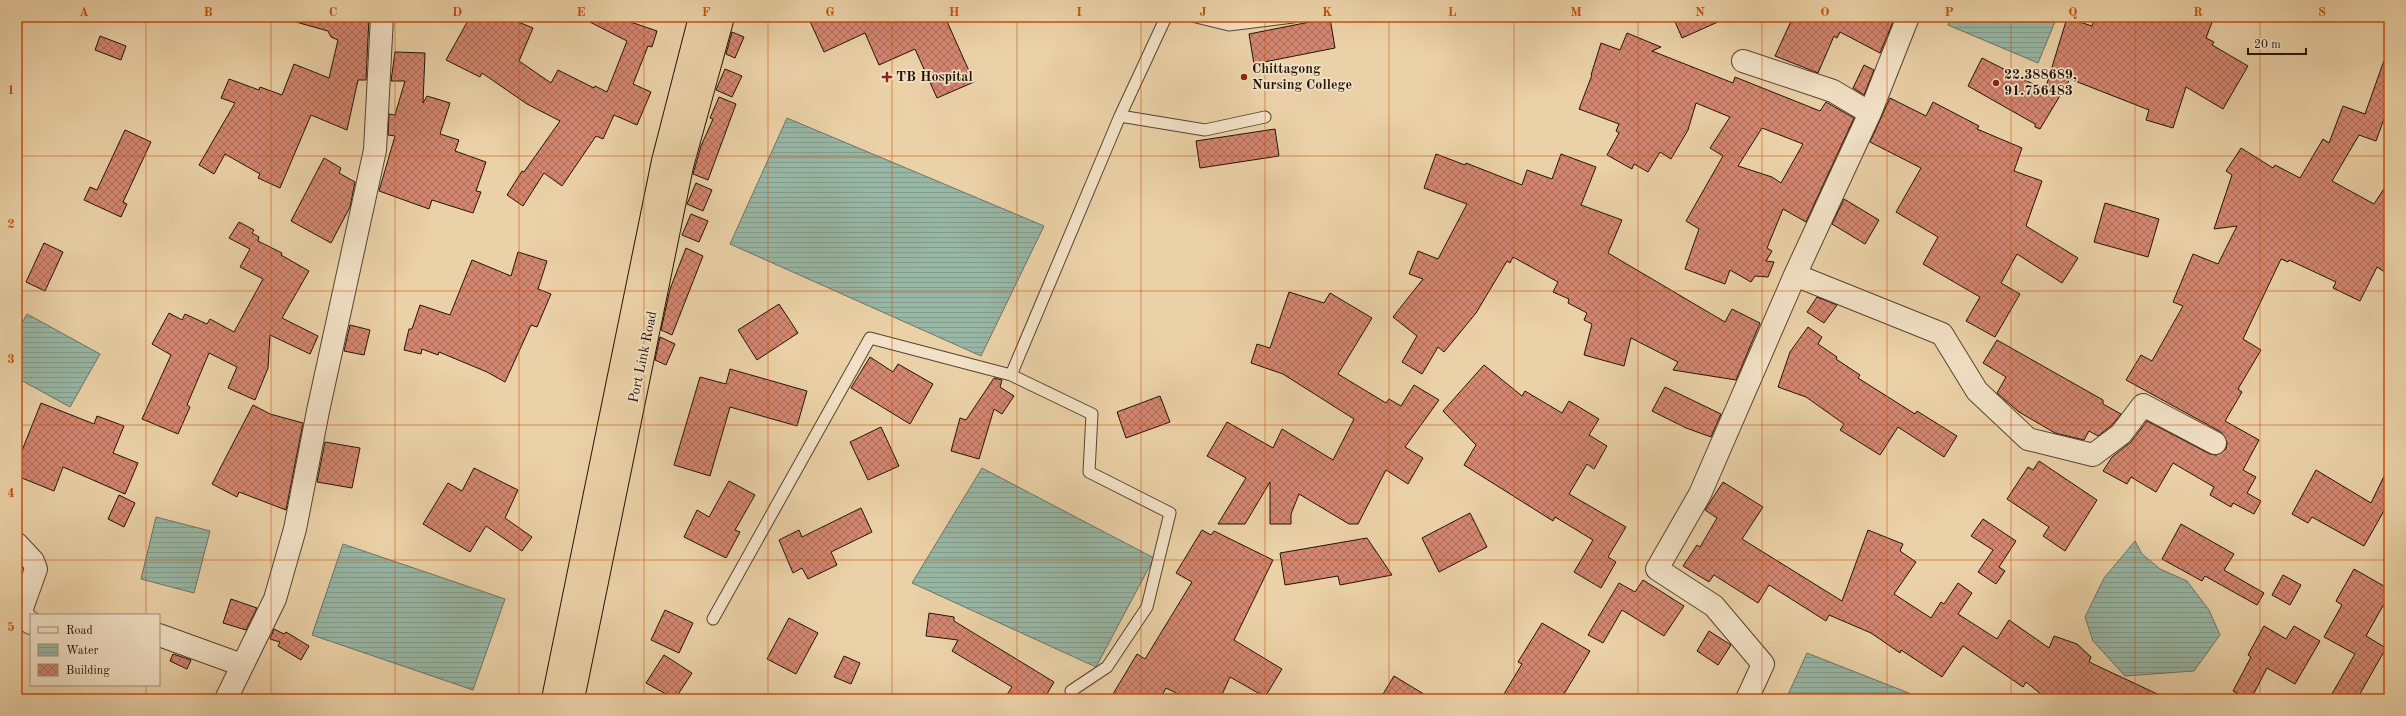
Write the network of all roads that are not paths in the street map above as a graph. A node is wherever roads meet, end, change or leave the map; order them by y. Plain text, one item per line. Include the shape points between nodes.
1 (382, 17) edge
2 (700, 17) edge
3 (723, 17) edge
4 (1166, 17) edge
5 (1196, 17) edge
6 (1293, 17) edge
7 (1908, 17) edge
8 (1743, 61) dead end
9 (1870, 113) junction
10 (1120, 116) junction
11 (1265, 117) dead end
12 (1795, 275) junction
13 (1011, 375) junction
14 (2214, 443) dead end
15 (17, 544) edge
16 (713, 619) dead end
17 (30, 622) edge
18 (160, 634) edge
19 (242, 665) junction
20 (1071, 692) dead end
21 (226, 699) edge
22 (553, 699) edge
23 (573, 699) edge
24 (1747, 699) edge

1 - 19 street via 375,150 318,411 295,530 275,599
2 - 22 highway, Port Link Road via 663,161
3 - 23 highway, Port Link Road via 682,166
4 - 10 lane
5 - 6 lane via 1229,26
7 - 9 street
8 - 9 street via 1834,91
9 - 12 street
10 - 11 lane via 1205,130
10 - 13 lane
12 - 14 street via 1942,334 1978,391 2028,439 2093,455 2121,434 2143,405
12 - 24 street via 1700,494 1657,569 1714,606 1763,664
13 - 16 lane via 870,338
13 - 20 lane via 1092,414 1089,472 1170,513 1147,607 1107,666
15 - 17 street via 33,561 36,569 21,611
18 - 19 street
19 - 21 street

